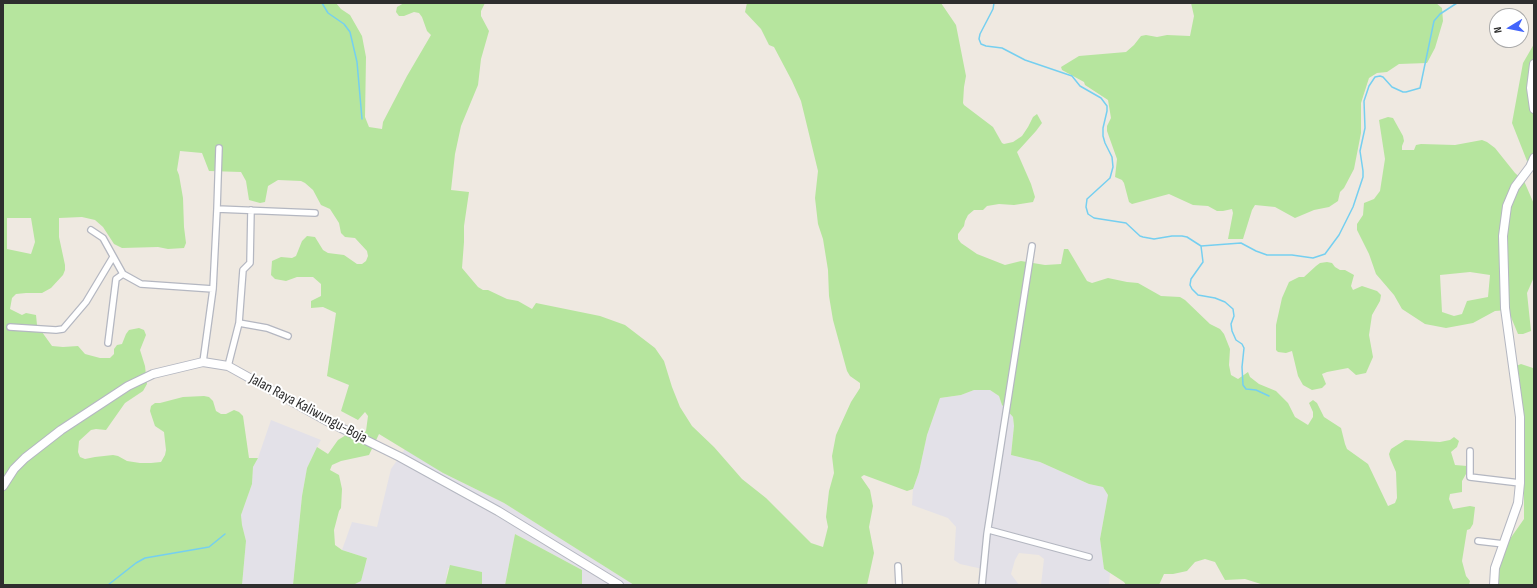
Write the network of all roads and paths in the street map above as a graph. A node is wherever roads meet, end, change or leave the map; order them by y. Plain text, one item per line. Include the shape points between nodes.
1 (1534, 64) edge
2 (1534, 110) edge
3 (219, 148) dead end
4 (1534, 158) edge
5 (217, 209) junction
6 (250, 210) junction
7 (315, 213) dead end
8 (91, 230) dead end
9 (1032, 246) dead end
10 (114, 257) junction
11 (123, 274) junction
12 (213, 290) junction
13 (239, 324) junction
14 (10, 327) dead end
15 (288, 336) dead end
16 (108, 343) dead end
17 (203, 362) junction
18 (228, 366) junction
19 (1470, 451) dead end
20 (1520, 483) junction
21 (3, 486) edge
22 (989, 530) junction
23 (1478, 541) dead end
24 (1504, 544) junction
25 (1089, 556) dead end
26 (898, 566) dead end
27 (619, 585) edge
28 (899, 585) edge
29 (982, 585) edge
30 (1494, 585) edge

1 - 2 main road via 1531,88
3 - 5 street
4 - 20 main road via 1515,187 1507,206 1503,236 1505,308 1520,417
5 - 6 street
5 - 12 street
6 - 7 street
6 - 13 street via 250,263 243,270
8 - 10 street via 103,238
9 - 22 street
10 - 11 street
10 - 14 street via 86,302 63,329
11 - 12 street via 142,284
11 - 16 street via 116,279
12 - 17 street
13 - 15 street via 266,328
13 - 18 street
17 - 18 main road, Jalan Raya Kaliwungu-Boja
17 - 21 main road, Jalan Raya Kaliwungu-Boja via 153,374 128,386 61,430 25,458
18 - 27 main road, Jalan Raya Kaliwungu-Boja via 327,421 400,457
19 - 20 street via 1471,478
20 - 24 main road via 1518,503
22 - 25 street
22 - 29 street
23 - 24 street
24 - 30 main road via 1495,568
26 - 28 street

